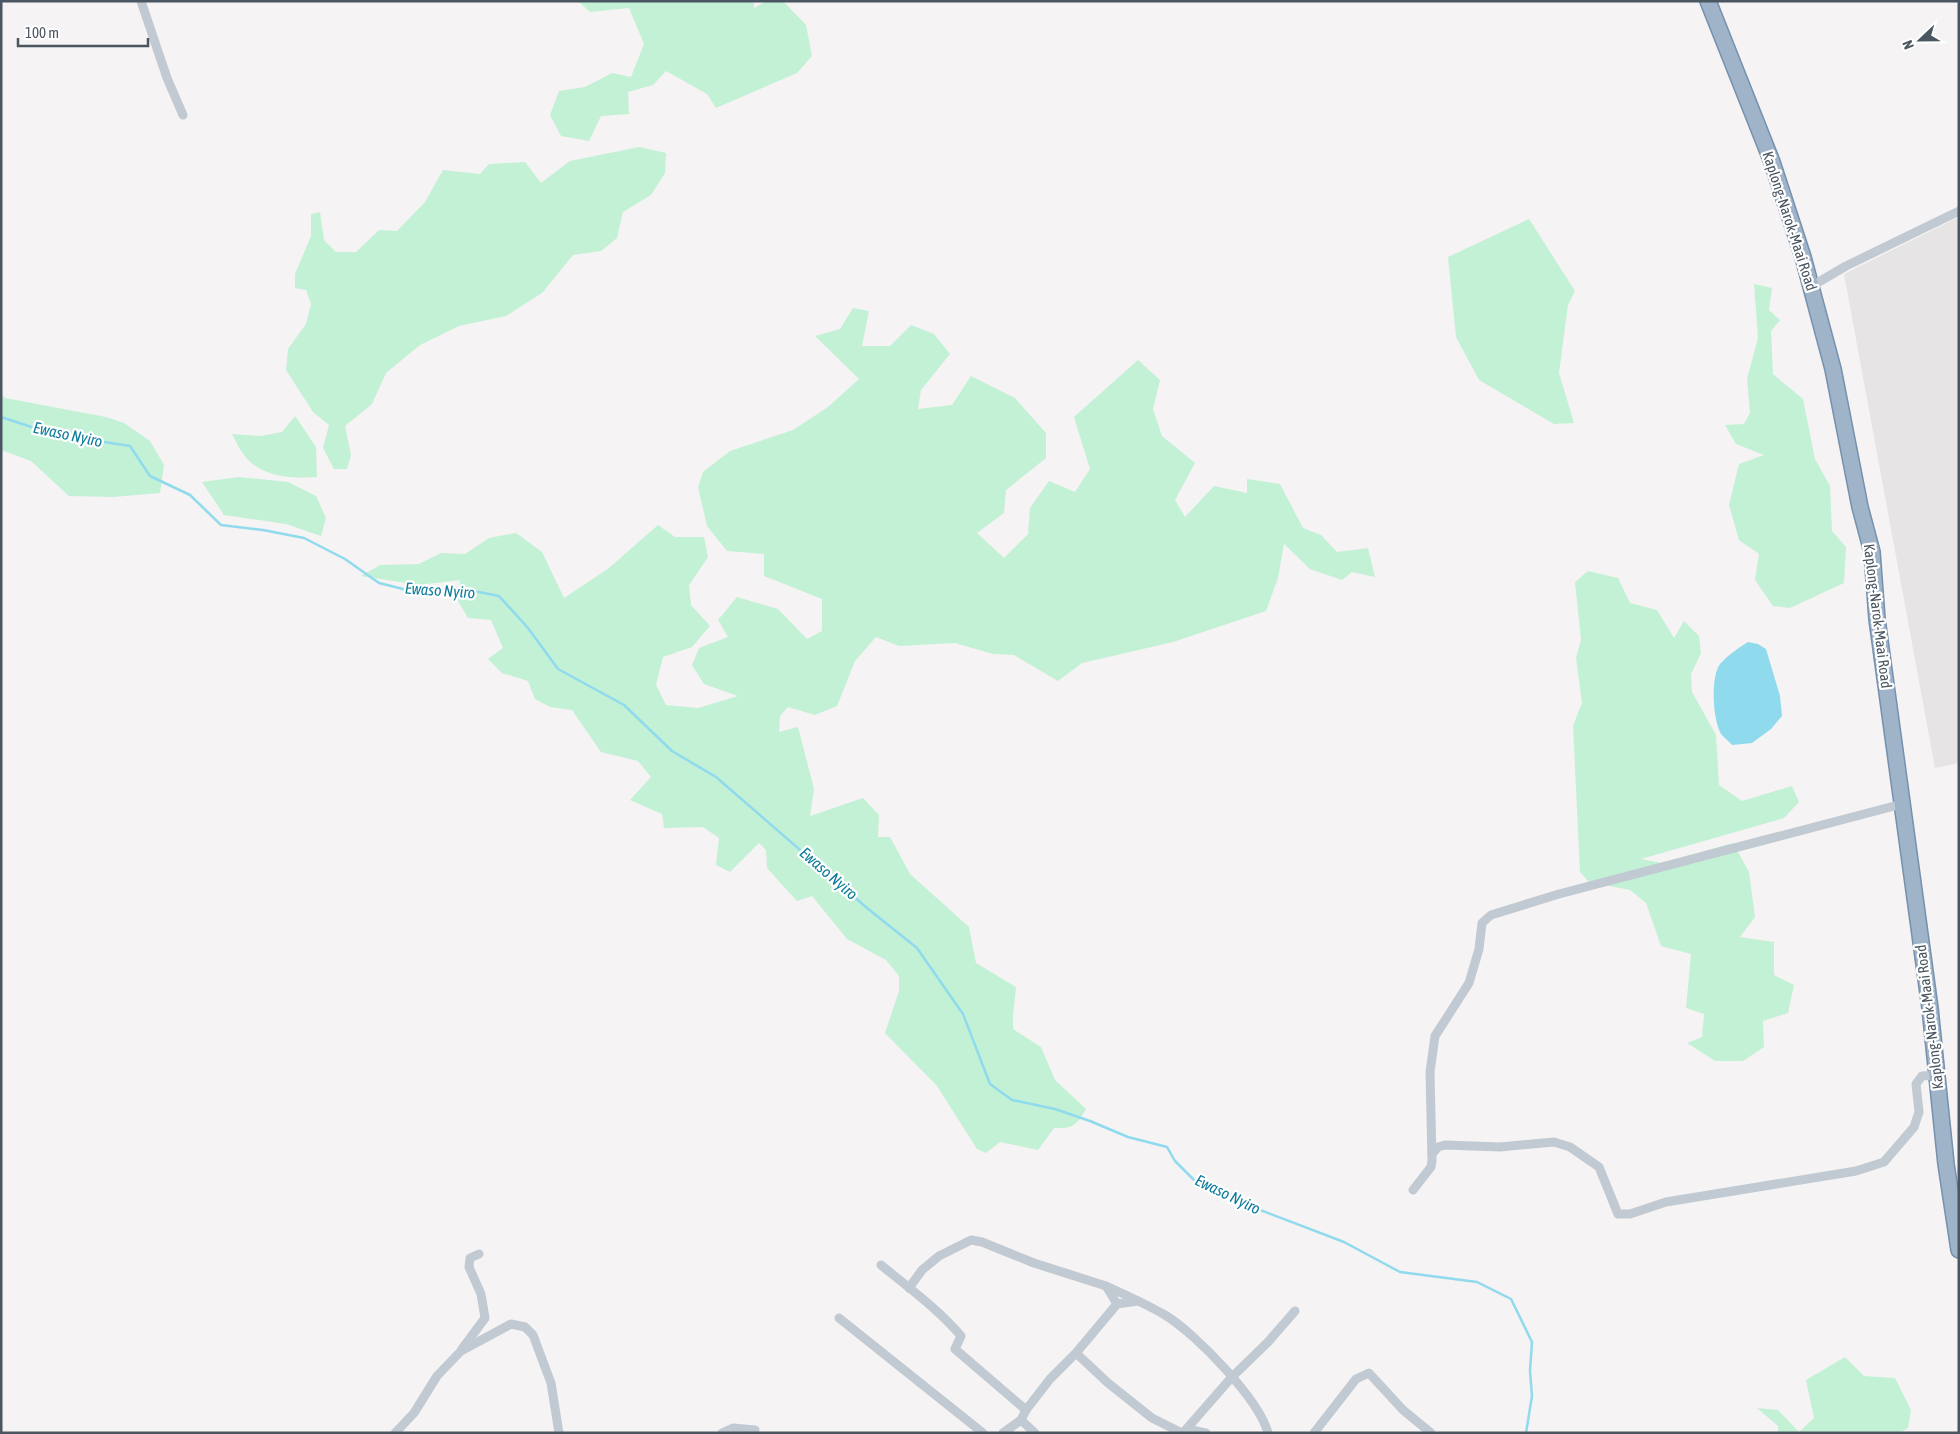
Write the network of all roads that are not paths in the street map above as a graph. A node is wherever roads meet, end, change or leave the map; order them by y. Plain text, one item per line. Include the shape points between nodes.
1 (141, 1) edge
2 (1708, 1) edge
3 (183, 115) dead end
4 (1959, 211) edge
5 (1812, 286) junction
6 (1902, 804) junction
7 (1936, 1075) junction
8 (1432, 1154) junction
9 (1413, 1190) dead end
10 (1959, 1250) edge
11 (479, 1254) dead end
12 (881, 1265) dead end
13 (1106, 1286) junction
14 (909, 1288) junction
15 (1138, 1301) junction
16 (1117, 1304) junction
17 (1295, 1311) dead end
18 (839, 1318) dead end
19 (461, 1351) junction
20 (1076, 1353) junction
21 (1231, 1378) junction
22 (1026, 1410) junction
23 (1021, 1420) junction
24 (755, 1430) dead end
25 (1184, 1432) edge
26 (395, 1433) edge
27 (559, 1433) edge
28 (722, 1433) edge
29 (983, 1433) edge
30 (1003, 1433) edge
31 (1035, 1433) edge
32 (1206, 1433) edge
33 (1268, 1433) edge
34 (1314, 1433) edge
35 (1431, 1433) edge

1 - 3 street via 166,78
2 - 5 highway, Kaplong-Narok-Maai Road via 1772,162
4 - 5 street
5 - 6 highway, Kaplong-Narok-Maai Road via 1872,552 1877,618
6 - 7 highway, Kaplong-Narok-Maai Road
6 - 8 street via 1560,894 1490,916 1482,923 1479,949 1469,983 1435,1036 1430,1072
7 - 8 street via 1922,1076 1916,1084 1919,1112 1914,1127 1884,1162 1856,1171 1666,1202 1630,1214 1618,1214 1599,1167 1570,1147 1554,1142 1500,1147 1445,1145
7 - 10 highway, Kaplong-Narok-Maai Road
8 - 9 street via 1431,1167
11 - 19 street via 470,1258 470,1267 481,1294 485,1318
12 - 14 street
13 - 14 street via 971,1240 939,1256 922,1270
13 - 15 street
13 - 16 street
14 - 22 street via 961,1336 955,1349
15 - 16 street
15 - 21 street via 1166,1316 1203,1346
16 - 20 street
17 - 21 street
18 - 29 street
19 - 26 street via 437,1376 414,1413
19 - 27 street via 511,1324 525,1327 533,1335 551,1383
20 - 22 street
20 - 25 street via 1152,1418
21 - 25 street
21 - 33 street via 1246,1395
22 - 23 street
23 - 30 street
23 - 31 street
24 - 28 street via 733,1428
25 - 32 street
34 - 35 street via 1356,1379 1369,1373 1403,1410

